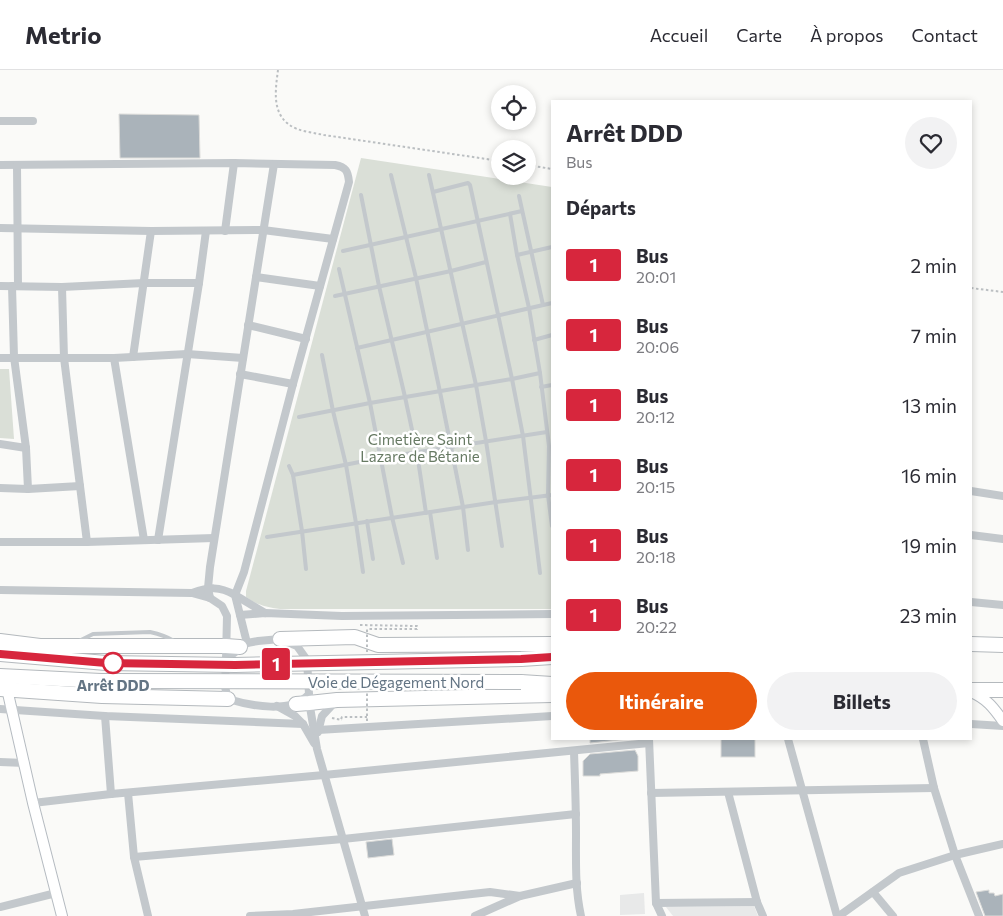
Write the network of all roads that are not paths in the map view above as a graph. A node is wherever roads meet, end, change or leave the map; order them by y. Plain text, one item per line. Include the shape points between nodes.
1 (0, 121) edge
2 (34, 121) dead end
3 (234, 164) junction
4 (274, 164) junction
5 (0, 165) edge
6 (17, 165) junction
7 (429, 175) dead end
8 (392, 176) dead end
9 (433, 192) junction
10 (361, 195) dead end
11 (519, 196) dead end
12 (522, 211) junction
13 (510, 214) junction
14 (478, 221) junction
15 (0, 228) edge
16 (17, 228) junction
17 (441, 229) junction
18 (225, 230) junction
19 (263, 230) junction
20 (151, 231) junction
21 (206, 231) junction
22 (406, 236) junction
23 (333, 239) junction
24 (372, 244) junction
25 (551, 247) edge
26 (343, 251) dead end
27 (532, 252) junction
28 (516, 255) junction
29 (486, 262) junction
30 (339, 269) dead end
31 (451, 271) junction
32 (256, 277) junction
33 (416, 278) junction
34 (144, 283) junction
35 (199, 283) junction
36 (0, 286) edge
37 (15, 286) junction
38 (320, 286) junction
39 (380, 286) junction
40 (62, 287) junction
41 (345, 294) junction
42 (336, 296) dead end
43 (551, 303) edge
44 (544, 305) junction
45 (529, 308) junction
46 (498, 316) junction
47 (463, 324) junction
48 (248, 325) junction
49 (427, 332) junction
50 (551, 335) edge
51 (306, 339) junction
52 (392, 339) junction
53 (534, 340) junction
54 (357, 348) junction
55 (187, 354) junction
56 (322, 355) dead end
57 (133, 357) junction
58 (0, 358) edge
59 (14, 358) junction
60 (64, 358) junction
61 (114, 358) junction
62 (243, 358) junction
63 (540, 373) junction
64 (240, 374) junction
65 (512, 379) junction
66 (293, 384) junction
67 (476, 385) junction
68 (551, 385) edge
69 (542, 387) junction
70 (440, 392) junction
71 (405, 397) junction
72 (370, 402) junction
73 (332, 410) junction
74 (299, 417) dead end
75 (547, 432) junction
76 (523, 436) junction
77 (486, 441) junction
78 (0, 444) edge
79 (551, 446) edge
80 (451, 447) junction
81 (26, 448) junction
82 (417, 453) junction
83 (380, 458) junction
84 (346, 465) junction
85 (289, 466) dead end
86 (293, 475) junction
87 (80, 486) junction
88 (0, 488) edge
89 (28, 489) junction
90 (972, 491) edge
91 (550, 495) edge
92 (1003, 496) edge
93 (530, 498) junction
94 (496, 502) junction
95 (463, 507) junction
96 (551, 510) edge
97 (428, 512) junction
98 (392, 518) junction
99 (367, 521) junction
100 (356, 523) junction
101 (302, 531) junction
102 (972, 535) edge
103 (267, 537) dead end
104 (214, 538) junction
105 (1003, 539) edge
106 (144, 540) junction
107 (158, 540) junction
108 (0, 542) edge
109 (87, 542) junction
110 (502, 546) dead end
111 (468, 550) dead end
112 (437, 558) dead end
113 (374, 559) dead end
114 (403, 562) dead end
115 (306, 569) dead end
116 (363, 572) dead end
117 (540, 573) dead end
118 (208, 588) junction
119 (0, 590) edge
120 (192, 593) junction
121 (235, 595) junction
122 (210, 598) junction
123 (972, 602) edge
124 (1003, 605) edge
125 (265, 613) junction
126 (551, 614) edge
127 (240, 615) junction
128 (280, 639) junction
129 (0, 642) edge
130 (551, 644) edge
131 (972, 644) edge
132 (1003, 645) edge
133 (235, 649) junction
134 (0, 654) edge
135 (551, 657) edge
136 (0, 676) edge
137 (551, 684) edge
138 (4, 689) edge
139 (1003, 690) edge
140 (972, 691) edge
141 (972, 692) edge
142 (551, 695) edge
143 (228, 699) junction
144 (305, 700) junction
145 (337, 700) junction
146 (276, 706) junction
147 (0, 709) edge
148 (12, 710) junction
149 (105, 716) junction
150 (551, 716) edge
151 (1003, 721) edge
152 (303, 724) junction
153 (972, 724) edge
154 (1003, 726) edge
155 (318, 730) junction
156 (788, 740) edge
157 (923, 740) edge
158 (649, 741) edge
159 (317, 749) junction
160 (574, 752) junction
161 (0, 762) edge
162 (24, 763) junction
163 (324, 775) junction
164 (934, 788) junction
165 (802, 791) junction
166 (728, 792) junction
167 (128, 793) junction
168 (651, 793) junction
169 (111, 794) junction
170 (33, 803) junction
171 (576, 814) junction
172 (343, 839) junction
173 (1003, 844) edge
174 (955, 855) junction
175 (134, 857) junction
176 (577, 883) junction
177 (873, 892) junction
178 (56, 893) junction
179 (520, 896) junction
180 (757, 902) junction
181 (656, 904) junction
182 (362, 906) junction
183 (0, 907) edge
184 (292, 915) edge
185 (62, 916) edge
186 (148, 916) edge
187 (250, 916) edge
188 (366, 916) edge
189 (475, 916) edge
190 (581, 916) edge
191 (662, 916) edge
192 (763, 916) edge
193 (838, 916) edge
194 (893, 916) edge
195 (979, 916) edge

1 - 2 street
3 - 4 street
3 - 6 street
3 - 18 street
4 - 19 street
4 - 23 street via 335,164 345,168 349,182
5 - 6 street
6 - 16 street
7 - 9 lane
8 - 22 lane
9 - 14 lane via 468,183
9 - 17 lane
10 - 24 lane
11 - 12 lane
12 - 13 lane
12 - 27 lane
13 - 14 lane
13 - 28 lane
14 - 17 lane
14 - 29 lane
15 - 16 street
16 - 20 street
16 - 37 street
17 - 22 lane
17 - 31 lane
18 - 19 street
18 - 21 street
19 - 23 street
19 - 32 street
20 - 21 street
20 - 34 street
21 - 35 street
22 - 24 lane
22 - 33 lane
23 - 38 street
24 - 26 lane
24 - 39 lane
25 - 27 lane
27 - 28 lane
27 - 44 lane
28 - 45 lane
29 - 31 lane
29 - 46 lane
30 - 41 lane
31 - 33 lane
31 - 47 lane
32 - 38 street
32 - 48 street
33 - 39 lane
33 - 49 lane
34 - 35 street
34 - 40 street
34 - 57 street
35 - 55 street
36 - 37 street
37 - 40 street
37 - 59 street
38 - 51 street
39 - 41 lane
39 - 52 lane
40 - 60 street
41 - 42 lane
41 - 54 lane
43 - 44 lane
44 - 45 lane
45 - 46 lane
45 - 53 lane
46 - 47 lane
46 - 65 lane
47 - 49 lane
47 - 67 lane
48 - 51 street
48 - 62 street
49 - 52 lane
49 - 70 lane
50 - 53 lane
51 - 66 street
52 - 54 lane
52 - 71 lane
53 - 63 lane
54 - 72 lane
55 - 57 street
55 - 62 street
55 - 107 street
56 - 73 lane
57 - 61 street
58 - 59 street
59 - 60 street
59 - 81 street
60 - 61 street
60 - 87 street
61 - 106 street
62 - 64 street
63 - 65 lane
63 - 69 lane
64 - 66 street
64 - 104 street
65 - 67 lane
65 - 76 lane
66 - 121 street via 244,572
67 - 70 lane
67 - 77 lane
68 - 69 lane
69 - 75 lane
70 - 71 lane
70 - 80 lane
71 - 72 lane
71 - 82 lane
72 - 73 lane
72 - 83 lane
73 - 74 lane
73 - 84 lane
75 - 76 lane
75 - 79 lane
76 - 77 lane
76 - 93 lane
77 - 80 lane
77 - 94 lane
78 - 81 street
79 - 91 lane
80 - 82 lane
80 - 95 lane
81 - 89 street
82 - 83 lane
82 - 97 lane
83 - 84 lane
83 - 98 lane
84 - 86 lane
84 - 100 lane
85 - 86 lane
86 - 101 lane
87 - 89 street
87 - 109 street
88 - 89 street
90 - 92 street
91 - 93 lane
91 - 96 lane
93 - 94 lane
93 - 117 lane
94 - 95 lane
94 - 110 lane
95 - 97 lane
95 - 111 lane
97 - 98 lane
97 - 112 lane
98 - 99 lane
98 - 114 lane
99 - 100 lane
99 - 113 lane
100 - 101 lane
100 - 116 lane
101 - 103 lane
101 - 115 lane
102 - 105 street
104 - 107 street
104 - 118 street
106 - 107 street
106 - 109 street
108 - 109 street
118 - 120 street
118 - 121 street via 226,590
118 - 122 street
119 - 120 street
120 - 122 street
121 - 125 street
121 - 127 street
122 - 133 street via 222,606 227,616
123 - 124 street
125 - 126 street via 342,616
125 - 127 street
127 - 133 street
128 - 130 highway via 354,637 378,645
128 - 133 street via 258,641
128 - 144 street via 297,646 307,660
129 - 133 highway via 40,646
131 - 132 highway
133 - 143 street via 225,687
134 - 135 highway, Voie de Dégagement Nord, bridge via 106,663 235,665
136 - 137 highway, Voie de Dégagement Nord, bridge via 100,682
138 - 143 highway via 102,696
138 - 148 street
139 - 140 highway
141 - 151 street via 992,706
142 - 145 highway
143 - 146 street via 258,706
144 - 145 highway
144 - 146 street
144 - 159 street
145 - 155 street via 322,716
146 - 152 street
147 - 148 street
148 - 149 street
148 - 162 street
149 - 152 street
149 - 169 street
150 - 155 street
152 - 159 street
153 - 154 street
155 - 159 street
156 - 165 street
157 - 164 street
158 - 160 street
158 - 168 street
159 - 163 street
160 - 163 street
160 - 171 street
161 - 162 street
162 - 170 street
163 - 167 street
163 - 172 street
164 - 165 street
164 - 174 street
165 - 166 street
165 - 193 street
166 - 168 street
166 - 180 street
167 - 169 street
167 - 175 street
168 - 181 street
169 - 170 street
170 - 178 street
171 - 172 street
171 - 176 street
172 - 175 street
172 - 182 street
173 - 174 street
174 - 177 street via 899,873
174 - 195 street
175 - 186 street
176 - 179 street
176 - 190 street
177 - 193 street
177 - 194 street
178 - 183 street
178 - 185 street
179 - 182 street via 490,892
179 - 189 street
180 - 181 street
180 - 192 street
181 - 191 street
182 - 184 street
182 - 188 street
184 - 187 street

